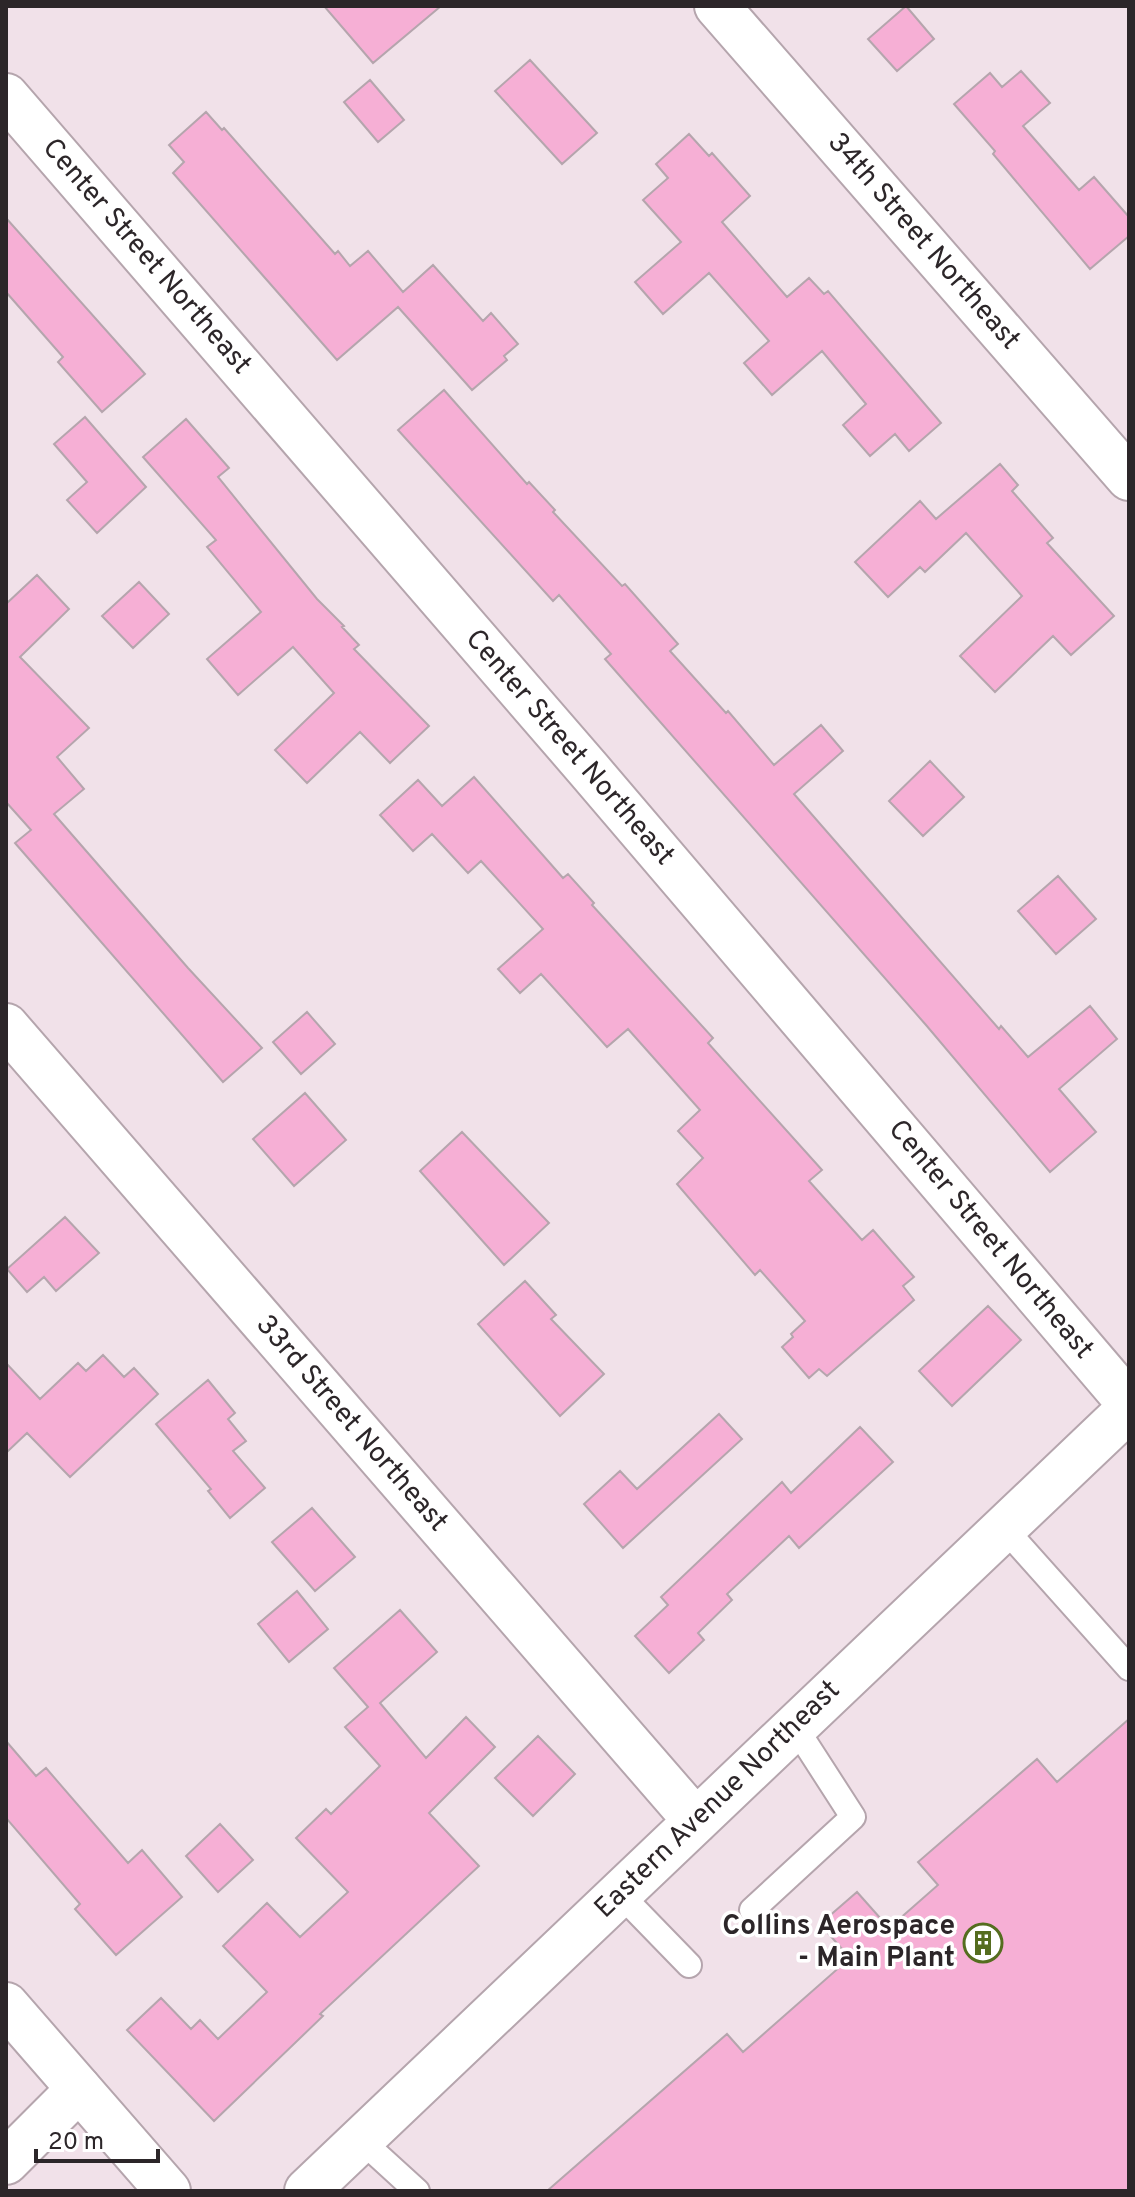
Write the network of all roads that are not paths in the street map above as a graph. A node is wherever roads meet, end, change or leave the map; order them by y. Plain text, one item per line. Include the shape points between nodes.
1 (717, 6) edge
2 (6, 96) edge
3 (1129, 478) edge
4 (6, 1026) edge
5 (1129, 1403) edge
6 (1129, 1409) edge
7 (1004, 1528) junction
8 (1129, 1668) edge
9 (795, 1727) junction
10 (696, 1821) junction
11 (620, 1894) junction
12 (752, 1910) dead end
13 (689, 1965) dead end
14 (6, 2005) edge
15 (79, 2089) junction
16 (361, 2140) junction
17 (6, 2162) edge
18 (168, 2191) edge
19 (307, 2191) edge
20 (417, 2191) edge

1 - 3 street, 34th Street Northeast
2 - 5 street, Center Street Northeast
4 - 10 street, 33rd Street Northeast
6 - 7 street, Eastern Avenue Northeast
7 - 8 lane
7 - 9 street, Eastern Avenue Northeast
9 - 10 street, Eastern Avenue Northeast
9 - 12 lane via 853,1817
10 - 11 street, Eastern Avenue Northeast
11 - 13 lane
11 - 16 street, Eastern Avenue Northeast
14 - 15 street
15 - 17 street
15 - 18 street
16 - 19 street, Eastern Avenue Northeast
16 - 20 lane

